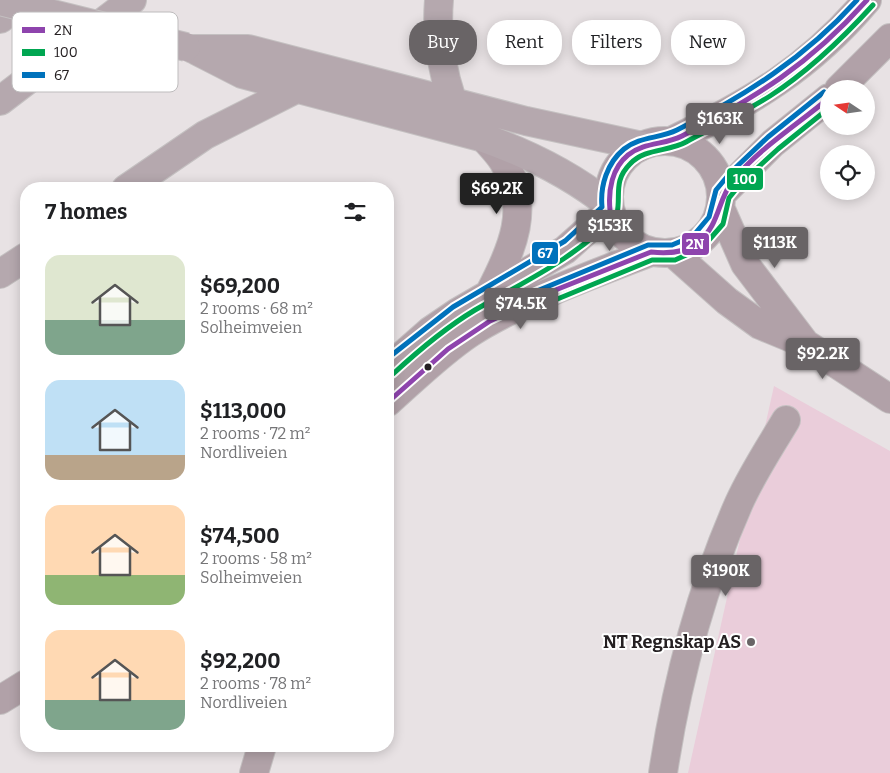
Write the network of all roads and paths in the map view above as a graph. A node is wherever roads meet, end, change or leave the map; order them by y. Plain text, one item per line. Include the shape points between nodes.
1 (25, 0) edge
2 (132, 0) edge
3 (439, 0) edge
4 (866, 0) edge
5 (0, 1) edge
6 (44, 12) edge
7 (116, 12) edge
8 (0, 19) edge
9 (890, 38) edge
10 (178, 45) edge
11 (190, 48) junction
12 (848, 80) edge
13 (296, 90) junction
14 (12, 92) edge
15 (452, 100) junction
16 (0, 101) edge
17 (820, 105) edge
18 (484, 138) junction
19 (671, 141) junction
20 (642, 146) junction
21 (136, 182) edge
22 (721, 201) junction
23 (609, 208) junction
24 (662, 252) junction
25 (20, 261) edge
26 (0, 274) edge
27 (490, 292) junction
28 (806, 344) junction
29 (394, 363) edge
30 (394, 397) edge
31 (890, 399) edge
32 (786, 420) dead end
33 (20, 688) edge
34 (0, 700) edge
35 (260, 752) edge
36 (254, 773) edge
37 (663, 773) edge

1 - 8 highway
2 - 7 highway
3 - 15 highway via 438,42 443,74
4 - 19 main road via 808,61 735,109
5 - 6 highway, bridge
9 - 12 main road
10 - 11 highway, bridge
11 - 13 highway via 242,74
11 - 15 highway via 248,49
13 - 18 highway
13 - 21 highway via 205,135
14 - 16 highway
15 - 20 highway via 534,123
17 - 22 main road via 766,149
18 - 23 highway via 520,151 580,182
18 - 27 main road via 504,162 518,202 516,228
19 - 20 main road
19 - 22 main road via 693,149 711,165 718,179
20 - 23 main road via 627,156 616,170 610,187
22 - 24 main road via 716,220 698,242 686,249
22 - 28 main road via 746,264
23 - 24 main road via 614,222 629,241
23 - 27 main road via 565,250
24 - 28 main road via 760,325
24 - 30 main road via 546,295 470,333
25 - 26 highway
27 - 29 main road via 430,331
28 - 31 main road
32 - 37 street via 739,503 696,616 673,708
33 - 34 main road
35 - 36 street

